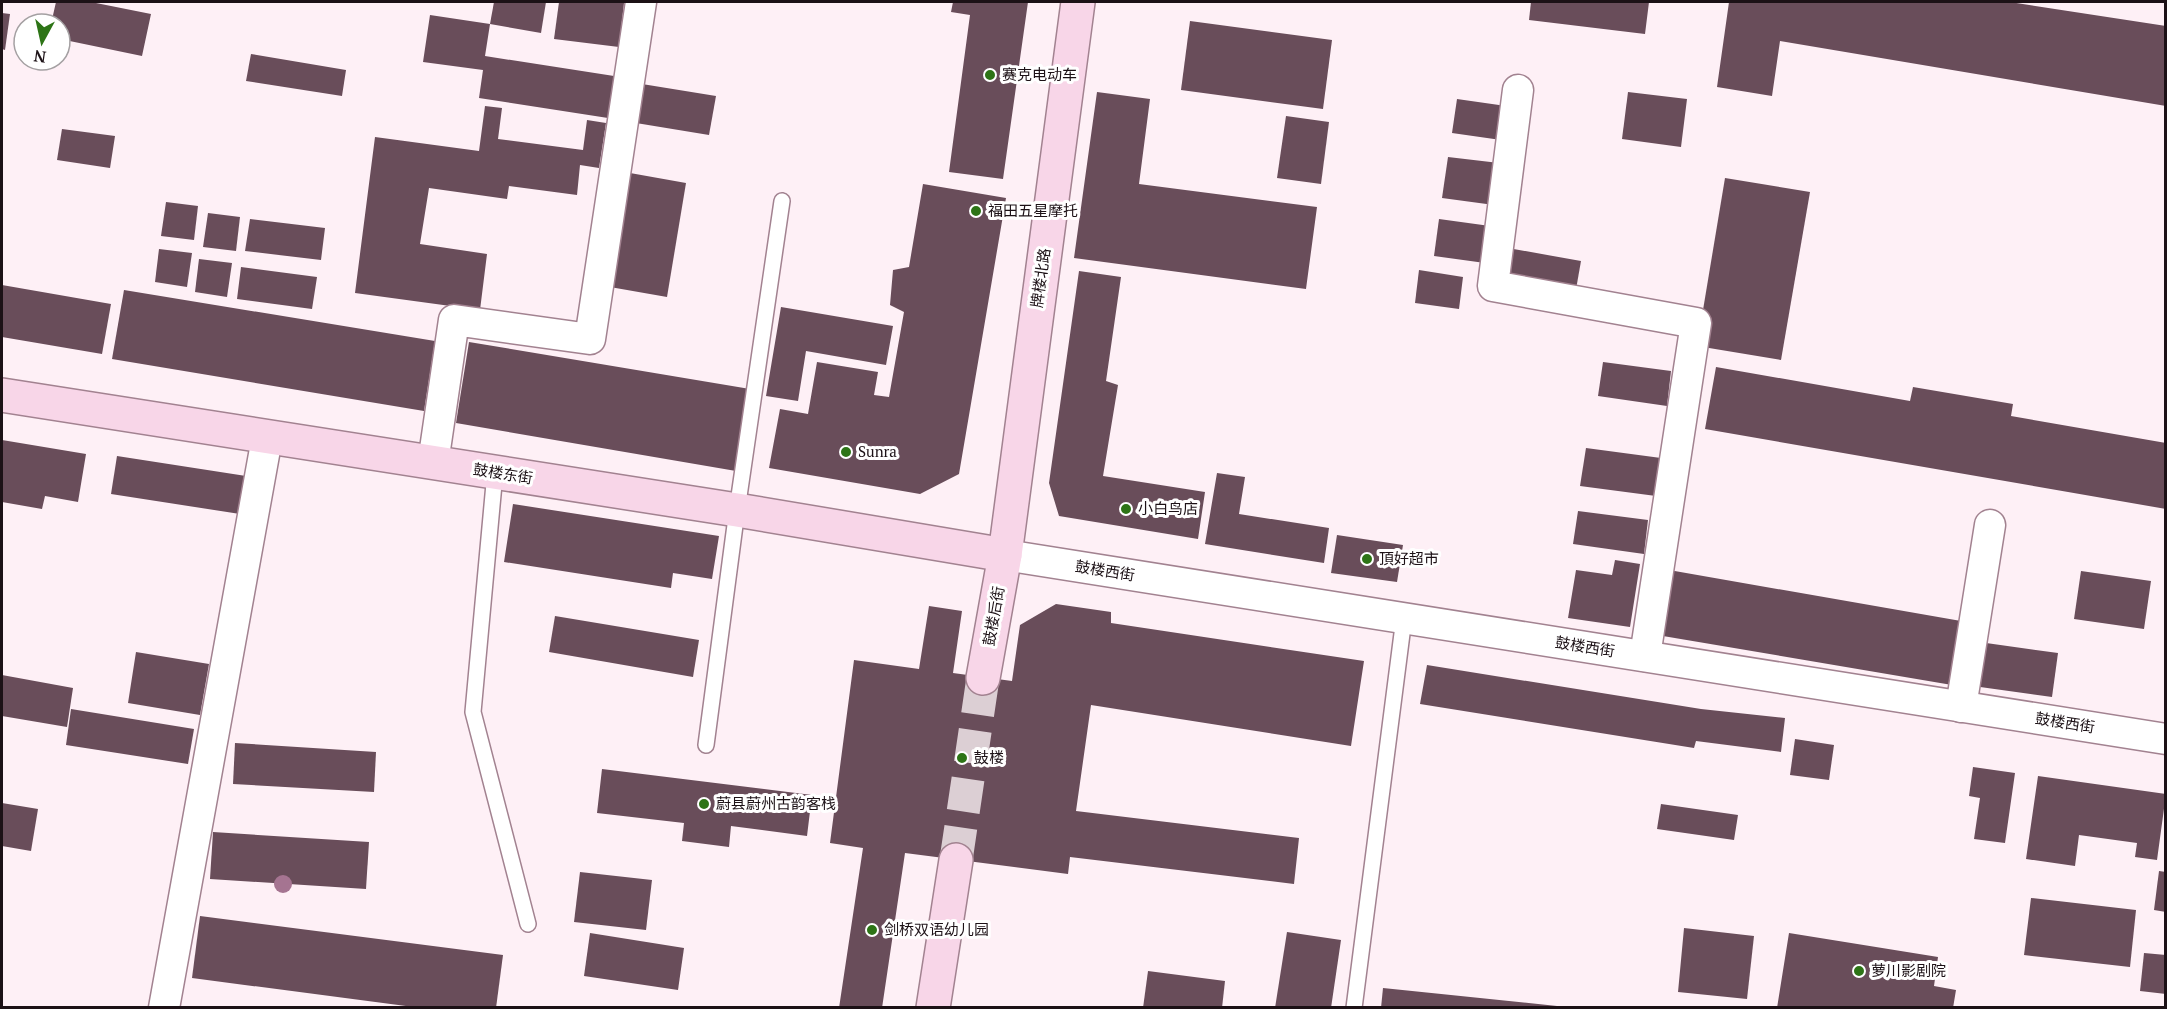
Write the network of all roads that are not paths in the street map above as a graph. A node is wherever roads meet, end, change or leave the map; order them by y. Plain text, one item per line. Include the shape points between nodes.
1 (641, 2) edge
2 (1078, 2) edge
3 (1518, 90) dead end
4 (782, 201) dead end
5 (2, 395) edge
6 (267, 438) junction
7 (433, 463) junction
8 (495, 473) junction
9 (737, 510) junction
10 (1990, 525) dead end
11 (1005, 555) junction
12 (1404, 618) junction
13 (1645, 656) junction
14 (983, 678) tunnel mouth
15 (1961, 707) junction
16 (2166, 739) edge
17 (706, 746) dead end
18 (956, 860) tunnel mouth
19 (528, 924) dead end
20 (164, 1008) edge
21 (933, 1008) edge
22 (1354, 1008) edge

1 - 7 street via 590,339 454,320
2 - 11 main road, 牌楼北路
3 - 13 street via 1493,286 1696,323
4 - 9 lane
5 - 6 main road, 鼓楼东街
6 - 7 main road, 鼓楼东街
6 - 20 street
7 - 8 main road, 鼓楼东街
8 - 9 main road, 鼓楼东街
8 - 19 lane via 474,712
9 - 11 main road, 鼓楼东街
9 - 17 lane
10 - 15 street
11 - 12 street, 鼓楼西街
11 - 14 main road, 鼓楼后街
12 - 13 street, 鼓楼西街
12 - 22 lane
13 - 15 street, 鼓楼西街
15 - 16 street, 鼓楼西街
18 - 21 main road

